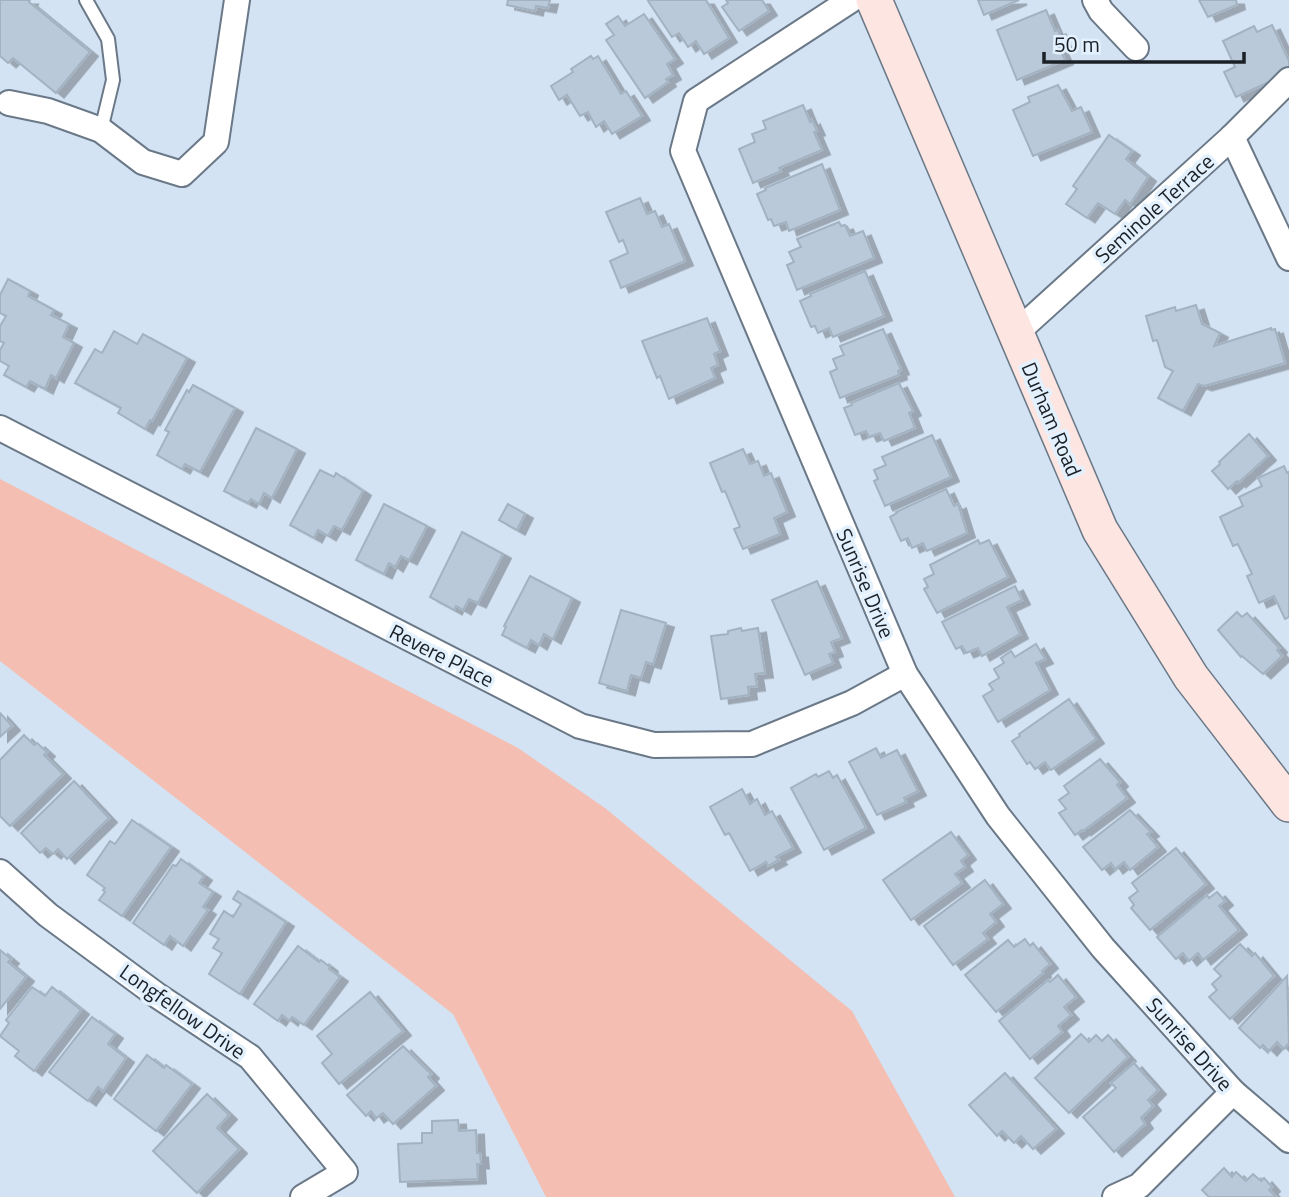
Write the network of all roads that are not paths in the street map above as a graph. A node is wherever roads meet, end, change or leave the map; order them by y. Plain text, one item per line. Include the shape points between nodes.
1 (86, 0) edge
2 (237, 0) edge
3 (851, 0) edge
4 (874, 0) edge
5 (1095, 0) edge
6 (1136, 48) dead end
7 (1289, 80) edge
8 (4, 108) edge
9 (101, 130) junction
10 (1232, 137) junction
11 (1289, 258) edge
12 (1016, 333) junction
13 (0, 428) edge
14 (905, 674) junction
15 (1289, 804) edge
16 (0, 872) edge
17 (1233, 1092) junction
18 (1289, 1140) edge
19 (303, 1197) edge
20 (1115, 1197) edge

1 - 9 lane via 108,39 113,80
2 - 9 street via 216,142 208,150 182,174 143,162
3 - 14 street, Sunrise Drive via 696,101 683,151
4 - 12 main road, Durham Road
5 - 6 street
7 - 10 street, Seminole Terrace
8 - 9 street via 48,111
10 - 11 street
10 - 12 street, Seminole Terrace
12 - 15 main road, Durham Road via 1100,530 1191,677
13 - 14 street, Revere Place via 580,726 654,745 752,744 852,703
14 - 17 street, Sunrise Drive via 998,816 1103,948
16 - 19 street, Longfellow Drive via 59,923 250,1057 345,1172
17 - 18 street, Sunrise Drive
17 - 20 street via 1139,1186

